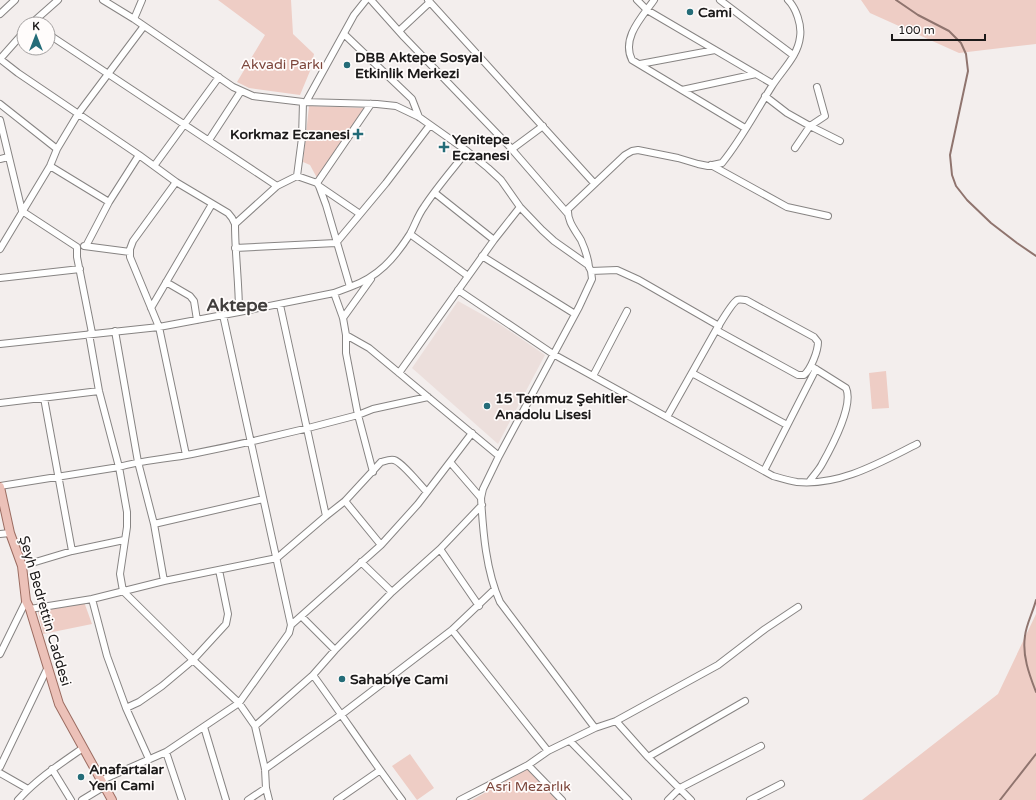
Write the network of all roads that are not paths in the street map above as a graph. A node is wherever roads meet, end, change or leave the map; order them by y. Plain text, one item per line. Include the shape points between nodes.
1 (58, 0) edge
2 (103, 0) edge
3 (142, 0) edge
4 (366, 0) edge
5 (371, 0) edge
6 (637, 0) edge
7 (654, 0) edge
8 (720, 0) edge
9 (788, 0) edge
10 (13, 1) edge
11 (429, 1) edge
12 (647, 10) junction
13 (0, 14) edge
14 (41, 16) edge
15 (134, 19) junction
16 (144, 26) junction
17 (399, 31) junction
18 (344, 34) junction
19 (56, 39) edge
20 (16, 41) edge
21 (715, 50) junction
22 (793, 55) junction
23 (0, 59) edge
24 (640, 64) junction
25 (107, 74) junction
26 (756, 74) junction
27 (219, 77) junction
28 (773, 84) junction
29 (817, 88) dead end
30 (682, 90) junction
31 (241, 91) junction
32 (765, 96) junction
33 (305, 102) junction
34 (0, 104) edge
35 (371, 104) junction
36 (78, 114) junction
37 (419, 117) junction
38 (0, 120) edge
39 (184, 124) junction
40 (430, 125) junction
41 (542, 126) junction
42 (810, 126) junction
43 (745, 128) junction
44 (209, 140) junction
45 (840, 141) dead end
46 (795, 148) dead end
47 (57, 149) junction
48 (512, 149) junction
49 (467, 151) junction
50 (139, 155) junction
51 (8, 156) junction
52 (0, 159) edge
53 (711, 165) junction
54 (50, 166) junction
55 (154, 166) junction
56 (297, 176) junction
57 (176, 182) junction
58 (594, 183) junction
59 (318, 184) junction
60 (277, 186) junction
61 (435, 193) junction
62 (109, 202) junction
63 (212, 204) junction
64 (520, 207) junction
65 (22, 211) junction
66 (360, 214) junction
67 (568, 214) junction
68 (828, 216) dead end
69 (235, 224) junction
70 (410, 234) junction
71 (494, 240) junction
72 (336, 243) junction
73 (86, 246) junction
74 (77, 247) junction
75 (235, 248) junction
76 (0, 249) edge
77 (130, 252) junction
78 (482, 256) junction
79 (80, 269) junction
80 (590, 270) junction
81 (468, 276) junction
82 (0, 278) edge
83 (372, 278) junction
84 (166, 282) junction
85 (350, 288) junction
86 (458, 290) junction
87 (334, 293) junction
88 (280, 305) junction
89 (152, 308) junction
90 (627, 311) dead end
91 (239, 312) junction
92 (575, 314) junction
93 (223, 315) junction
94 (343, 318) junction
95 (197, 320) junction
96 (159, 327) junction
97 (717, 328) junction
98 (115, 331) junction
99 (91, 333) junction
100 (346, 335) junction
101 (0, 344) edge
102 (553, 354) junction
103 (813, 368) junction
104 (400, 373) junction
105 (692, 373) junction
106 (593, 376) junction
107 (99, 391) junction
108 (428, 396) junction
109 (44, 398) junction
110 (0, 403) edge
111 (358, 415) junction
112 (667, 417) junction
113 (787, 425) junction
114 (306, 429) junction
115 (472, 433) junction
116 (250, 442) junction
117 (917, 444) dead end
118 (186, 456) junction
119 (499, 456) junction
120 (138, 462) junction
121 (450, 462) junction
122 (119, 467) junction
123 (764, 471) junction
124 (372, 472) junction
125 (58, 478) junction
126 (809, 482) junction
127 (0, 487) edge
128 (427, 492) junction
129 (481, 498) junction
130 (263, 499) junction
131 (345, 501) junction
132 (482, 505) junction
133 (326, 516) junction
134 (154, 524) junction
135 (10, 533) junction
136 (0, 534) edge
137 (124, 540) junction
138 (382, 545) junction
139 (440, 548) junction
140 (72, 551) junction
141 (277, 558) junction
142 (361, 562) junction
143 (22, 566) junction
144 (219, 570) junction
145 (164, 581) junction
146 (494, 590) junction
147 (123, 591) junction
148 (392, 592) junction
149 (92, 599) junction
150 (26, 601) junction
151 (479, 606) junction
152 (798, 607) dead end
153 (30, 609) junction
154 (301, 616) junction
155 (291, 625) junction
156 (452, 630) junction
157 (335, 650) junction
158 (0, 652) edge
159 (193, 660) junction
160 (47, 669) junction
161 (313, 675) junction
162 (745, 701) dead end
163 (239, 703) junction
164 (126, 708) junction
165 (342, 714) junction
166 (616, 720) junction
167 (255, 726) junction
168 (204, 727) junction
169 (595, 728) junction
170 (570, 741) junction
171 (761, 746) dead end
172 (84, 748) junction
173 (548, 751) junction
174 (166, 752) junction
175 (648, 757) junction
176 (149, 759) junction
177 (528, 765) junction
178 (0, 767) edge
179 (52, 769) junction
180 (265, 769) junction
181 (379, 771) junction
182 (0, 774) edge
183 (103, 783) junction
184 (780, 784) dead end
185 (266, 788) junction
186 (680, 788) junction
187 (28, 789) junction
188 (18, 800) edge
189 (71, 800) edge
190 (82, 800) edge
191 (112, 800) edge
192 (182, 800) edge
193 (226, 800) edge
194 (248, 800) edge
195 (269, 800) edge
196 (337, 800) edge
197 (402, 800) edge
198 (460, 800) edge
199 (562, 800) edge
200 (628, 800) edge
201 (668, 800) edge
202 (691, 800) edge
203 (750, 800) edge

1 - 14 street
2 - 15 street
3 - 15 street
4 - 18 street
5 - 17 street
6 - 12 street
7 - 12 street
8 - 22 street
9 - 22 street via 801,28 797,50
10 - 13 street
11 - 17 street
11 - 41 street
12 - 21 street
12 - 24 street via 630,36 629,43 632,60
15 - 16 street
16 - 25 street
16 - 27 street
17 - 48 street
18 - 33 street
18 - 37 street via 412,99
19 - 25 street
20 - 23 street
21 - 24 street
21 - 26 street
22 - 28 street
23 - 36 street
24 - 30 street
25 - 36 street
25 - 39 street
26 - 28 street
26 - 30 street
27 - 31 street
27 - 39 street
28 - 32 street
29 - 42 street via 825,116
30 - 43 street
31 - 33 street via 253,96
31 - 44 street
32 - 42 street
32 - 43 street
33 - 35 street
33 - 56 street
34 - 47 street
35 - 37 street via 396,106
35 - 59 street
36 - 47 street
36 - 50 street
37 - 40 street
38 - 51 street
39 - 44 street
39 - 55 street
40 - 49 street
40 - 66 street
41 - 48 street
41 - 58 street
42 - 45 street
42 - 46 street
43 - 53 street via 722,163
44 - 60 street
47 - 54 street
48 - 67 street
49 - 61 street
49 - 64 street via 501,180
50 - 55 street
50 - 62 street
51 - 52 street
51 - 65 street
53 - 58 street via 638,150 625,155
53 - 68 street via 787,207
54 - 62 street
54 - 65 street
55 - 57 street
56 - 59 street
56 - 60 street
57 - 63 street
57 - 77 street via 133,241
58 - 67 street via 568,208
59 - 66 street
59 - 72 street
60 - 69 street
61 - 70 street
61 - 71 street
62 - 73 street
63 - 69 street via 228,214
63 - 84 street
64 - 71 street
64 - 80 street via 554,242 588,265
65 - 74 street
65 - 76 street
66 - 72 street
67 - 80 street via 587,255
69 - 75 street
70 - 81 street
70 - 83 street via 394,256
71 - 78 street
72 - 75 street
72 - 85 street
73 - 74 street
73 - 77 street
74 - 79 street
75 - 91 street
77 - 89 street
78 - 81 street
78 - 92 street
79 - 82 street
79 - 99 street
80 - 92 street via 592,279
80 - 97 street via 617,270 639,280
81 - 86 street
83 - 85 street
83 - 94 street
84 - 89 street
84 - 95 street via 190,296 194,301
85 - 87 street
86 - 102 street
86 - 104 street
87 - 88 street
87 - 94 street
88 - 91 street
88 - 114 street
89 - 96 street
90 - 106 street
91 - 93 street
92 - 102 street
93 - 95 street
93 - 116 street
94 - 100 street
95 - 96 street
96 - 98 street
96 - 118 street
97 - 103 street via 798,375 804,375
97 - 103 street via 735,301 746,300 814,337 818,347
97 - 105 street
98 - 99 street
98 - 120 street
99 - 101 street
99 - 107 street
100 - 104 street via 369,348
100 - 111 street via 346,353
102 - 106 street
102 - 119 street
103 - 113 street
103 - 126 street via 846,388 848,399 842,422 822,465
104 - 108 street
105 - 112 street
105 - 113 street
106 - 112 street
107 - 109 street
107 - 122 street
108 - 111 street via 373,408
108 - 115 street
109 - 110 street
109 - 125 street
111 - 114 street
111 - 124 street
112 - 123 street
113 - 123 street
114 - 116 street
114 - 133 street
115 - 119 street
115 - 121 street
116 - 118 street
116 - 130 street
117 - 126 street via 875,465 837,479
118 - 120 street
119 - 129 street
120 - 122 street
120 - 134 street
121 - 128 street
121 - 129 street
122 - 125 street
122 - 137 street via 127,512
123 - 126 street via 796,482
124 - 128 street via 381,462 394,460 400,463
124 - 131 street
125 - 127 street
125 - 140 street
127 - 135 main road, Şeyh Bedrettin Caddesi
128 - 138 street
129 - 132 street
130 - 134 street
130 - 141 street
131 - 133 street
131 - 138 street
132 - 139 street
132 - 146 street via 487,556
133 - 141 street
134 - 145 street
135 - 136 street
135 - 143 main road, Şeyh Bedrettin Caddesi
137 - 140 street
137 - 147 street via 120,574
138 - 142 street
139 - 148 street
139 - 151 street
140 - 143 street
141 - 144 street
141 - 155 street
142 - 148 street
142 - 154 street
143 - 150 main road, Şeyh Bedrettin Caddesi
144 - 145 street
144 - 159 street via 228,614 226,624
145 - 147 street
146 - 151 street
146 - 169 street via 521,632
147 - 149 street
147 - 159 street
148 - 157 street
149 - 153 street
149 - 164 street via 107,656
150 - 153 main road, Şeyh Bedrettin Caddesi
150 - 158 street
151 - 156 street
152 - 166 street via 718,665
153 - 160 main road, Şeyh Bedrettin Caddesi
154 - 155 street
154 - 157 street
155 - 163 street via 289,633
156 - 165 street
156 - 173 street
157 - 161 street
159 - 163 street
159 - 164 street via 162,686
160 - 172 main road, Şeyh Bedrettin Caddesi via 59,704
160 - 178 street
161 - 165 street
161 - 167 street
162 - 175 street
163 - 167 street
163 - 168 street
164 - 176 street
165 - 180 street
165 - 181 street
166 - 169 street
166 - 175 street
167 - 180 street
168 - 174 street
168 - 193 street
169 - 170 street
170 - 173 street
170 - 200 street
171 - 186 street
172 - 179 street
172 - 183 main road, Şeyh Bedrettin Caddesi
173 - 177 street
174 - 176 street
174 - 192 street
175 - 186 street
176 - 183 street
177 - 198 street
177 - 199 street
179 - 187 street
179 - 189 street
180 - 185 street
181 - 196 street
181 - 197 street
182 - 187 street
183 - 190 street
183 - 191 main road, Şeyh Bedrettin Caddesi
184 - 203 street
185 - 194 street
185 - 195 street
186 - 201 street
186 - 202 street
187 - 188 street

